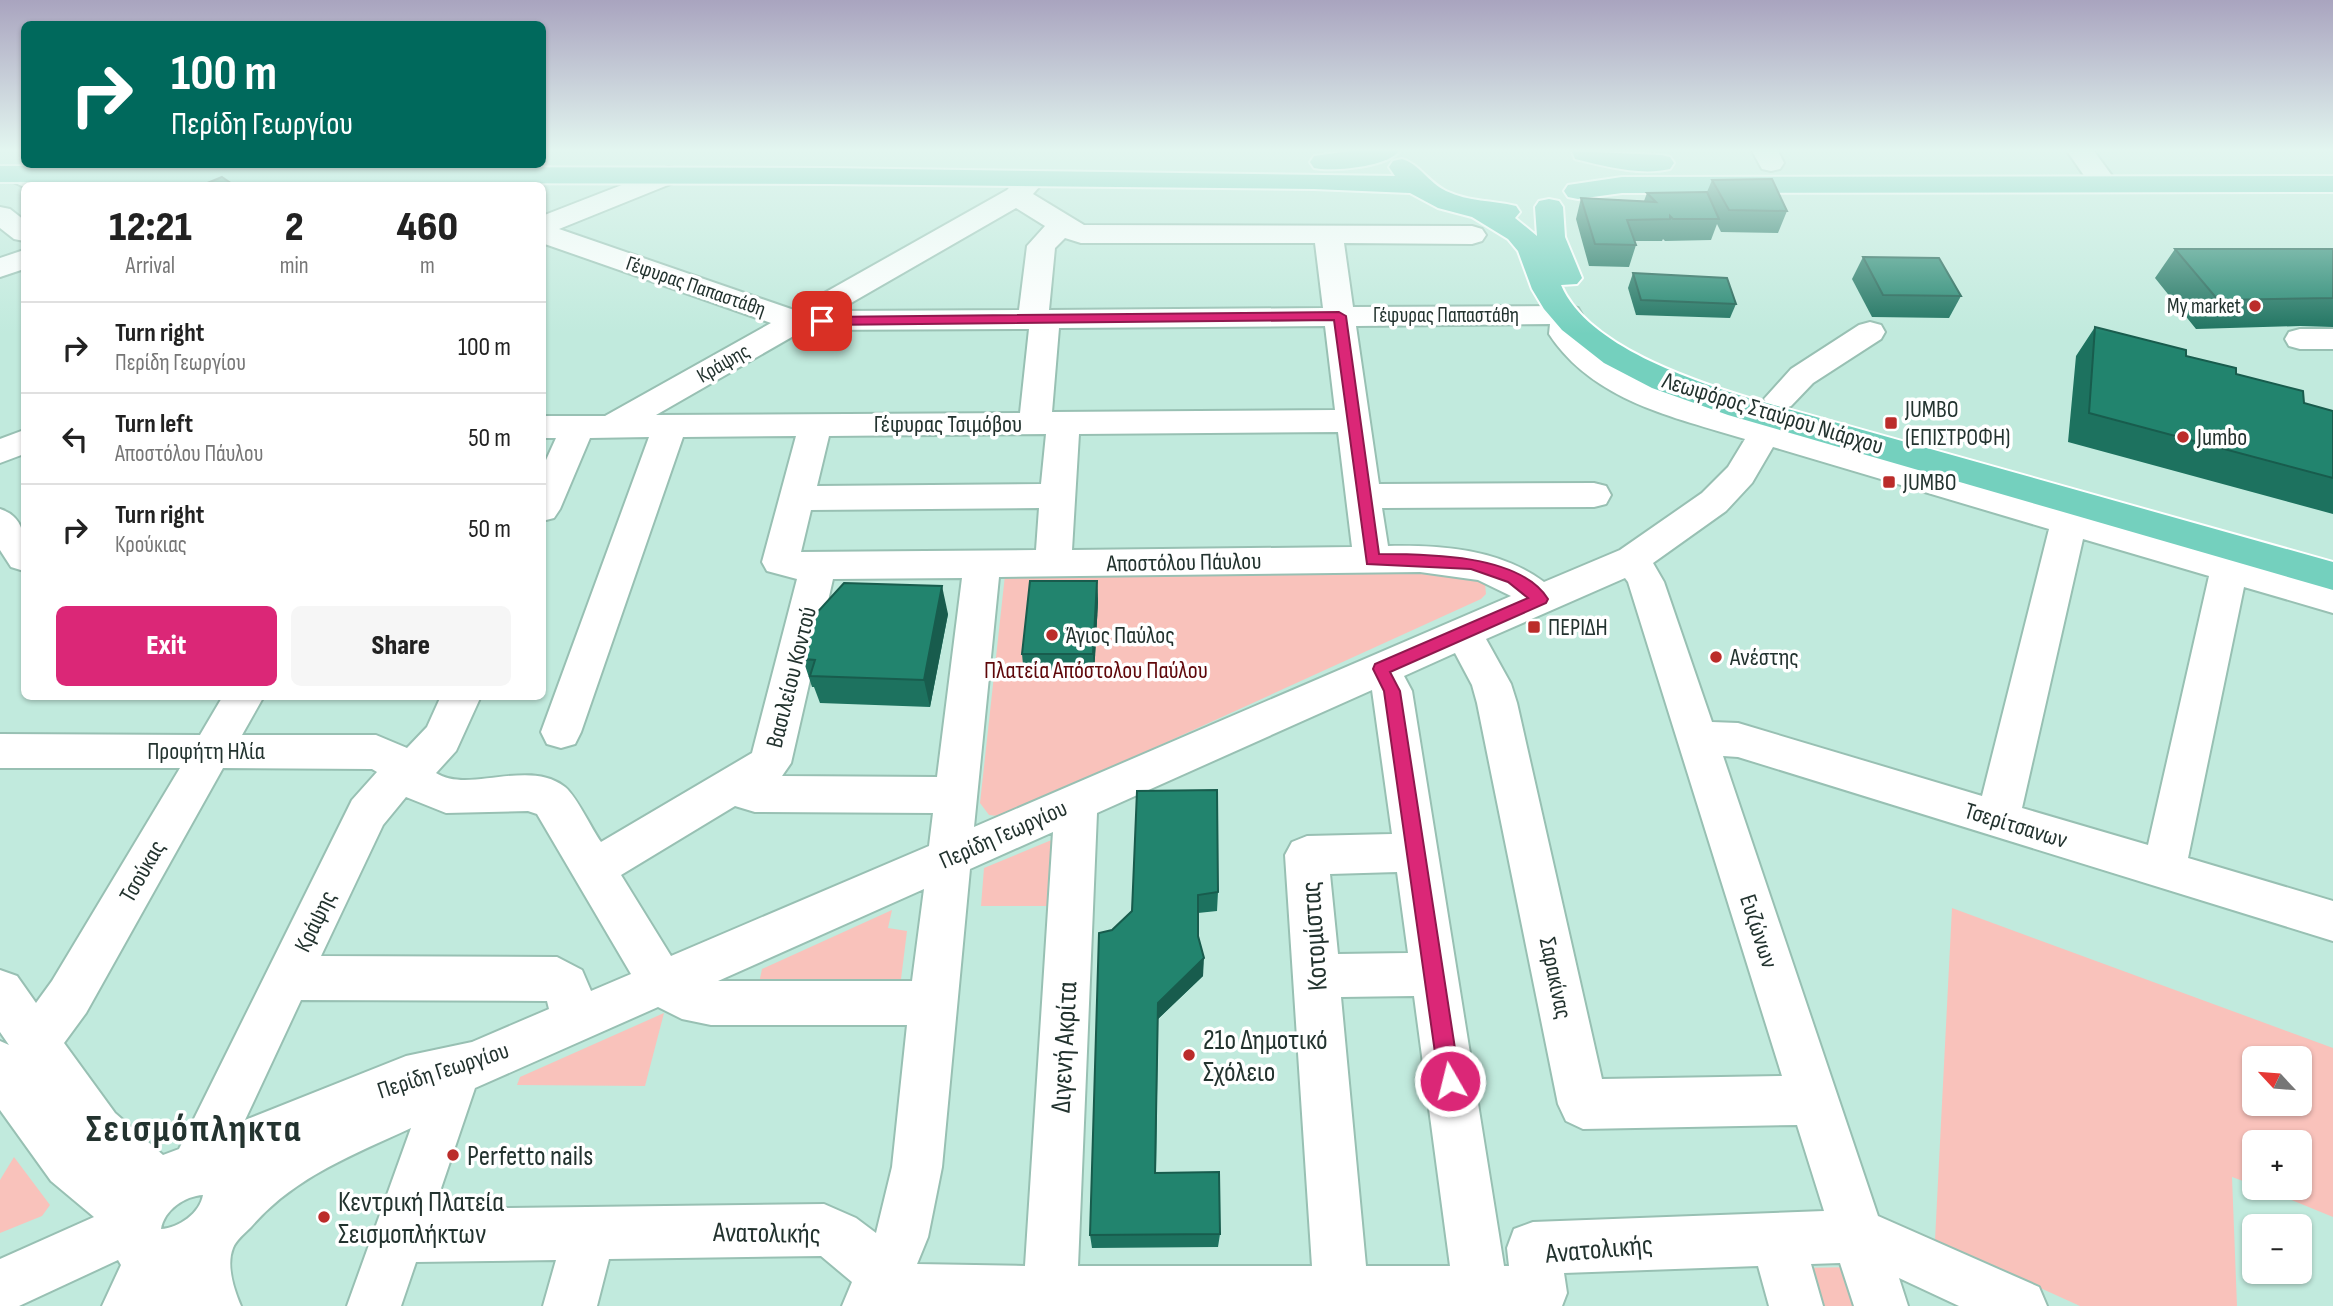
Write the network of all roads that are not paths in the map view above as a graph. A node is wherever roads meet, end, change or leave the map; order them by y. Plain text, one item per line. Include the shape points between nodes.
1 (576, 212) edge
2 (982, 212) edge
3 (1049, 212) edge
4 (1461, 212) edge
5 (1519, 212) edge
6 (1549, 212) edge
7 (0, 215) edge
8 (1476, 222) junction
9 (546, 224) edge
10 (1062, 225) junction
11 (21, 231) edge
12 (546, 234) edge
13 (1328, 234) junction
14 (21, 260) edge
15 (0, 268) edge
16 (1567, 315) junction
17 (1339, 316) junction
18 (1039, 318) junction
19 (796, 321) junction
20 (1870, 332) dead end
21 (2300, 339) dead end
22 (2333, 339) edge
23 (1780, 400) junction
24 (1353, 421) junction
25 (1049, 423) junction
26 (815, 425) junction
27 (594, 426) junction
28 (670, 426) junction
29 (546, 427) edge
30 (1764, 434) junction
31 (21, 442) edge
32 (0, 452) edge
33 (1594, 495) dead end
34 (1058, 496) junction
35 (1364, 496) junction
36 (796, 498) junction
37 (546, 503) edge
38 (2069, 521) junction
39 (0, 523) edge
40 (21, 554) edge
41 (2333, 558) edge
42 (1633, 559) junction
43 (1372, 560) junction
44 (1053, 563) junction
45 (982, 564) junction
46 (818, 566) junction
47 (2229, 569) junction
48 (2333, 576) edge
49 (1541, 599) junction
50 (2333, 599) edge
51 (1463, 633) junction
52 (1381, 669) junction
53 (242, 700) edge
54 (459, 700) edge
55 (561, 732) dead end
56 (1697, 738) junction
57 (0, 751) edge
58 (212, 751) junction
59 (405, 771) junction
60 (735, 786) junction
61 (955, 795) junction
62 (1076, 802) junction
63 (1998, 820) junction
64 (1416, 853) junction
65 (951, 856) junction
66 (594, 869) junction
67 (2164, 870) junction
68 (2333, 921) edge
69 (1434, 974) junction
70 (1316, 976) junction
71 (288, 978) junction
72 (662, 983) junction
73 (0, 992) edge
74 (933, 1003) junction
75 (576, 1020) junction
76 (18, 1054) edge
77 (464, 1073) junction
78 (1814, 1100) junction
79 (170, 1226) edge
80 (590, 1233) junction
81 (398, 1236) junction
82 (1859, 1237) junction
83 (1777, 1239) junction
84 (3, 1283) edge
85 (877, 1292) edge
86 (1050, 1293) junction
87 (1340, 1293) junction
88 (1481, 1293) junction
89 (1541, 1300) edge
90 (214, 1306) edge
91 (374, 1306) edge
92 (570, 1306) edge
93 (1796, 1306) edge
94 (1881, 1306) edge
95 (2020, 1306) edge

1 - 9 street
2 - 19 street, Κράψης
3 - 10 street
4 - 8 main road
5 - 8 main road
6 - 23 main road, Λεωφόρος Σταύρου Νιάρχου via 1550,237 1564,272 1604,323 1638,349 1674,366
7 - 11 street
8 - 13 street
8 - 16 main road, Λεωφόρος Σταύρου Νιάρχου via 1507,225 1528,243 1548,291
10 - 13 street via 1083,234
10 - 18 street via 1041,246
12 - 19 street, Γέφυρας Παπαστάθη
13 - 17 street
14 - 15 street
16 - 17 street, Γέφυρας Παπαστάθη
16 - 30 street via 1564,334 1627,387 1680,410
16 - 48 main road, Λεωφόρος Σταύρου Νιάρχου via 1636,368 1705,396
17 - 18 street, Γέφυρας Παπαστάθη
17 - 24 street
18 - 19 street, Γέφυρας Παπαστάθη
18 - 25 street
19 - 27 street, Κράψης
20 - 23 street via 1802,376
21 - 22 street
23 - 41 main road, Λεωφόρος Σταύρου Νιάρχου
24 - 25 street, Γέφυρας Τσιμόβου
24 - 35 street
25 - 26 street, Γέφυρας Τσιμόβου
25 - 34 street
26 - 28 street, Γέφυρας Τσιμόβου
26 - 36 street
27 - 28 street, Γέφυρας Τσιμόβου
27 - 29 street, Γέφυρας Τσιμόβου
27 - 37 street
28 - 55 street
30 - 38 street
30 - 42 street, Περίδη Γεωργίου via 1727,490
31 - 32 street
33 - 35 street
34 - 36 street
34 - 44 street
35 - 43 street
36 - 46 street via 780,562
38 - 47 street
38 - 63 street
39 - 40 street
42 - 49 street, Περίδη Γεωργίου
42 - 56 street, Ευζώνων via 1646,582
43 - 44 street, Αποστόλου Πάυλου
43 - 49 street, Αποστόλου Πάυλου via 1472,564 1513,578
44 - 45 street, Αποστόλου Πάυλου
45 - 46 street, Αποστόλου Πάυλου
45 - 61 street
46 - 60 street, Βασιλείου Κοντού via 770,763
47 - 50 street
47 - 67 street
49 - 51 street, Περίδη Γεωργίου
51 - 52 street, Περίδη Γεωργίου
51 - 78 street, Σαρακίνας via 1497,703 1583,1104
52 - 62 street, Περίδη Γεωργίου
52 - 64 street via 1392,691
53 - 58 street, Τσούκας
54 - 59 street, Κράψης via 433,750
56 - 63 street, Τσερίτσανων via 1738,740
56 - 78 street, Ευζώνων
57 - 58 street, Προφήτη Ηλία
58 - 59 street, Προφήτη Ηλία via 376,752
58 - 76 street, Τσούκας via 69,997
59 - 66 street, Προφήτη Ηλία via 443,795 547,796
59 - 71 street, Κράψης via 367,813
60 - 61 street via 755,794
60 - 66 street, Βασιλείου Κοντού
61 - 65 street
62 - 65 street, Περίδη Γεωργίου
62 - 86 street, Διγενή Ακρίτα
63 - 67 street, Τσερίτσανων
64 - 69 street
64 - 70 street, Κοτομίστας via 1307,855
65 - 72 street, Περίδη Γεωργίου
65 - 74 street
66 - 72 street
67 - 68 street, Τσερίτσανων
69 - 70 street
69 - 88 street
70 - 87 street, Κοτομίστας
71 - 75 street via 557,979 566,985
71 - 79 street, Κράψης
72 - 74 street via 682,996 711,1003
72 - 75 street, Περίδη Γεωργίου
73 - 76 street
74 - 85 street via 912,1196 902,1237
75 - 77 street, Περίδη Γεωργίου
76 - 79 street via 38,1124 69,1164
77 - 79 street, Περίδη Γεωργίου via 285,1162 252,1186
77 - 81 street
78 - 82 street, Ευζώνων
79 - 84 street
79 - 90 street, Κράψης via 203,1260
80 - 81 street, Ανατολικής
80 - 85 street, Ανατολικής via 824,1230 839,1235
80 - 92 street
81 - 91 street
82 - 83 street, Ανατολικής
82 - 94 street, Ευζώνων
82 - 95 street, Ανατολικής via 1882,1243
83 - 89 street, Ανατολικής via 1533,1248
83 - 93 street
85 - 86 street, Ανατολικής
86 - 87 street, Ανατολικής
87 - 88 street, Ανατολικής
88 - 89 street, Ανατολικής

